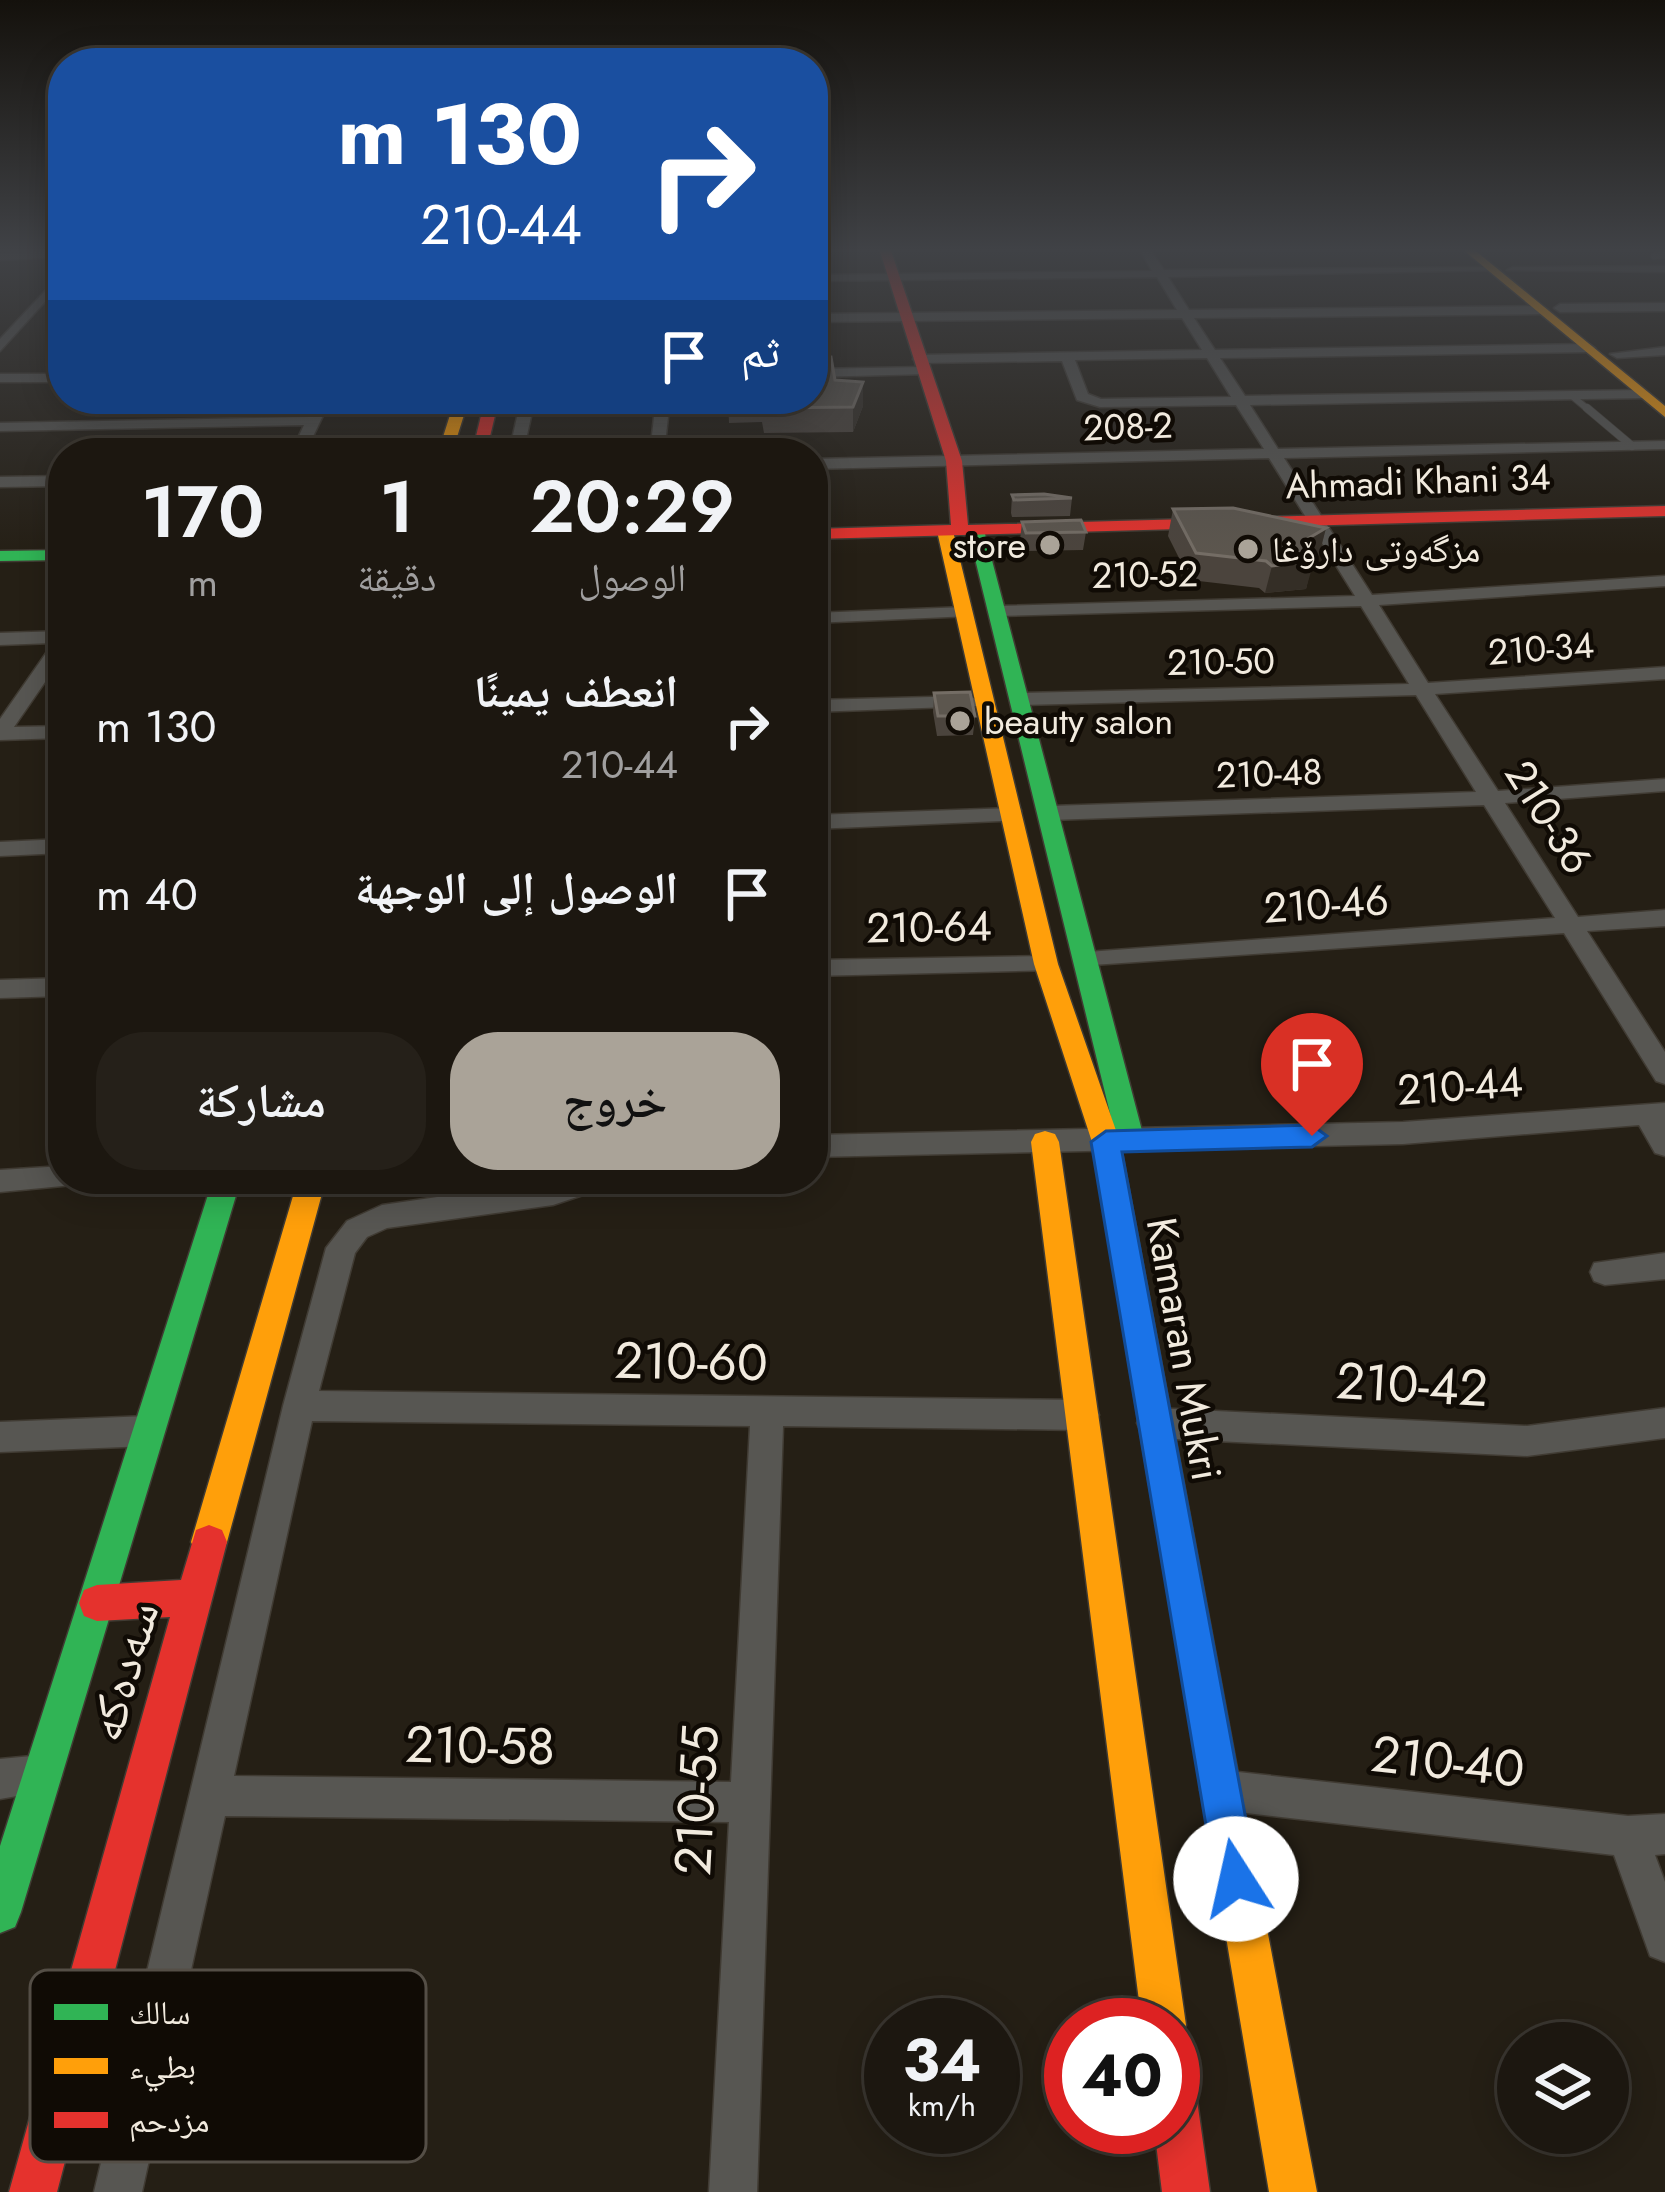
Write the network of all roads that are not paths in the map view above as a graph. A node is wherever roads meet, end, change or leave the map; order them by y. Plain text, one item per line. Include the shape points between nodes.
1 (917, 350) edge
2 (1211, 350) edge
3 (1603, 351) junction
4 (1665, 351) edge
5 (1214, 354) junction
6 (1067, 356) junction
7 (922, 365) junction
8 (828, 372) edge
9 (0, 378) edge
10 (48, 378) edge
11 (1572, 396) junction
12 (1658, 400) edge
13 (1243, 401) junction
14 (56, 414) edge
15 (317, 414) edge
16 (313, 422) junction
17 (47, 426) junction
18 (0, 427) edge
19 (305, 438) edge
20 (1665, 445) edge
21 (1632, 446) junction
22 (1274, 451) junction
23 (954, 461) junction
24 (828, 464) edge
25 (48, 481) edge
26 (0, 482) edge
27 (1665, 511) edge
28 (1317, 520) junction
29 (960, 530) junction
30 (828, 534) edge
31 (48, 555) edge
32 (0, 556) edge
33 (1665, 581) edge
34 (1366, 602) junction
35 (998, 611) junction
36 (964, 612) junction
37 (828, 617) edge
38 (0, 639) edge
39 (48, 640) edge
40 (48, 662) edge
41 (1665, 673) edge
42 (1422, 689) junction
43 (1022, 699) junction
44 (986, 702) junction
45 (828, 706) edge
46 (48, 732) edge
47 (0, 734) edge
48 (1039, 765) junction
49 (1001, 767) junction
50 (1665, 785) edge
51 (1491, 798) junction
52 (1051, 813) junction
53 (1013, 815) junction
54 (828, 821) edge
55 (48, 847) edge
56 (0, 849) edge
57 (1665, 918) edge
58 (1571, 925) junction
59 (1087, 959) junction
60 (1046, 964) junction
61 (828, 968) edge
62 (48, 987) edge
63 (0, 989) edge
64 (1665, 1074) edge
65 (1656, 1114) edge
66 (1045, 1142) junction
67 (1118, 1142) junction
68 (1665, 1144) edge
69 (828, 1146) edge
70 (48, 1178) edge
71 (0, 1181) edge
72 (222, 1194) edge
73 (308, 1194) edge
74 (553, 1194) edge
75 (1665, 1267) edge
76 (1605, 1273) dead end
77 (299, 1406) junction
78 (767, 1413) junction
79 (1083, 1415) junction
80 (1154, 1423) junction
81 (1665, 1423) edge
82 (148, 1431) junction
83 (0, 1437) edge
84 (194, 1597) junction
85 (97, 1603) junction
86 (42, 1774) junction
87 (0, 1779) edge
88 (1220, 1790) junction
89 (208, 1796) junction
90 (750, 1802) junction
91 (1647, 1835) edge
92 (0, 1912) edge
93 (1665, 1941) edge
94 (93, 1970) edge
95 (168, 1970) edge
96 (1160, 1998) edge
97 (1181, 2154) edge
98 (41, 2162) edge
99 (125, 2162) edge
100 (33, 2192) edge
101 (118, 2192) edge
102 (733, 2192) edge
103 (1186, 2192) edge
104 (1293, 2192) edge

1 - 7 street, Kamaran Mukri
2 - 5 street, 210-36
3 - 4 street
3 - 5 street
3 - 12 street
5 - 6 street
5 - 13 street, 210-36
6 - 7 street
6 - 13 street via 1087,400
7 - 8 street
7 - 23 street, Kamaran Mukri
9 - 10 street
11 - 12 street
11 - 13 street
11 - 21 lane
13 - 22 street, 210-36
14 - 17 street
15 - 16 street
16 - 17 street via 182,417
16 - 19 street
17 - 18 street
20 - 21 street, 208-2
21 - 22 street, 208-2
22 - 23 street, 208-2
22 - 28 street, 210-36
23 - 24 street, 208-2
23 - 29 street, Kamaran Mukri
25 - 26 street
27 - 28 street, Ahmadi Khani 34
28 - 29 street, Ahmadi Khani 34
28 - 34 street, 210-36
29 - 30 street, Ahmadi Khani 34
29 - 35 street, Kamaran Mukri
29 - 36 street, Kamaran Mukri
31 - 32 street
33 - 34 street
34 - 35 street, 210-52
34 - 42 street, 210-36
35 - 43 street, Kamaran Mukri
36 - 37 street
36 - 44 street, Kamaran Mukri
38 - 39 street
40 - 47 street
41 - 42 street, 210-34
42 - 43 street, 210-50
42 - 51 street, 210-36
43 - 48 street, Kamaran Mukri
44 - 45 street
44 - 49 street, Kamaran Mukri
46 - 47 street
48 - 49 street
48 - 52 street, Kamaran Mukri
49 - 53 street, Kamaran Mukri
50 - 51 street, 210-48
51 - 52 street, 210-48
51 - 58 street, 210-36
52 - 59 street, Kamaran Mukri
53 - 54 street
53 - 60 street, Kamaran Mukri
55 - 56 street
57 - 58 street, 210-46
58 - 59 street, 210-46
58 - 64 street, 210-36
59 - 67 street, Kamaran Mukri
60 - 61 street, 210-64
60 - 67 street, Kamaran Mukri
62 - 63 street
65 - 67 street, 210-44
65 - 68 street
66 - 67 street, 210-44
66 - 69 street, 210-44
66 - 79 street
67 - 80 street, Kamaran Mukri
70 - 71 street
72 - 82 street, سەدەکە
73 - 84 street, سەدەکە
74 - 77 street via 382,1217 357,1229 341,1247
75 - 76 street
77 - 78 street, 210-60
77 - 89 street
78 - 79 street, 210-60
78 - 90 street, 210-55
79 - 96 street
80 - 81 street, 210-42 via 1527,1441
80 - 88 street, Kamaran Mukri
82 - 83 street
82 - 85 street, سەدەکە
84 - 85 street
84 - 94 street, سەدەکە
85 - 86 street, سەدەکە
86 - 87 street
86 - 92 street, سەدەکە
88 - 91 street, 210-40
88 - 104 street, Kamaran Mukri
89 - 90 street, 210-58
89 - 95 street
90 - 102 street, 210-55
91 - 93 street
97 - 103 street
98 - 100 street, سەدەکە
99 - 101 street

